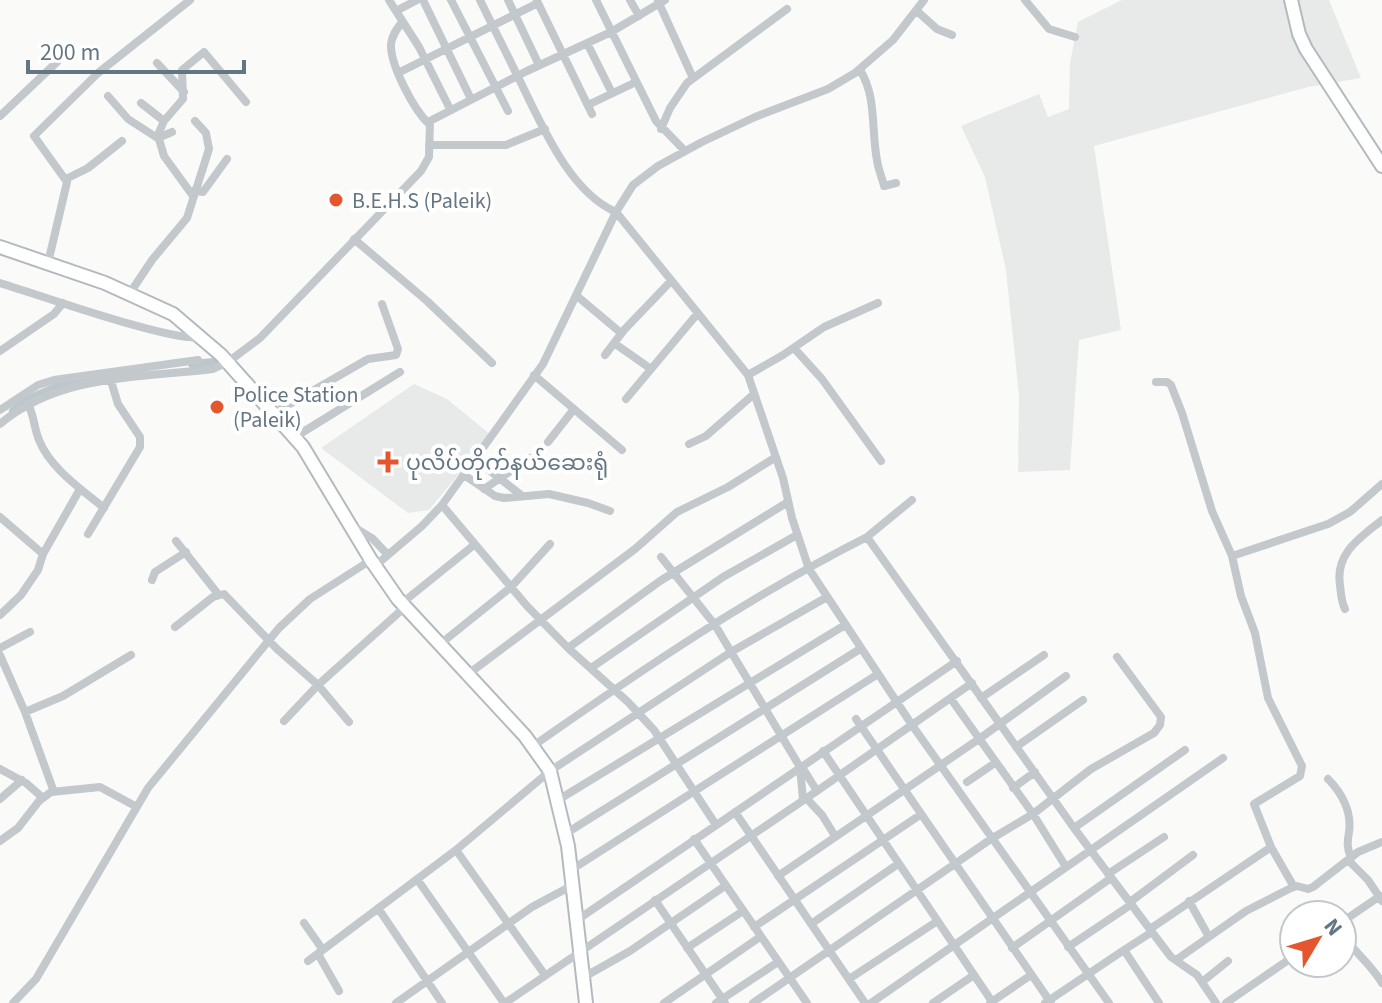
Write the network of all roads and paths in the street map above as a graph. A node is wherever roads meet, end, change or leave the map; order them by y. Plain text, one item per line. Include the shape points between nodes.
1 (190, 0) edge
2 (389, 0) edge
3 (417, 0) edge
4 (423, 0) edge
5 (451, 0) edge
6 (480, 0) edge
7 (508, 0) edge
8 (596, 0) edge
9 (630, 0) edge
10 (924, 0) edge
11 (1025, 0) edge
12 (1291, 0) edge
13 (538, 1) edge
14 (661, 1) edge
15 (787, 9) dead end
16 (396, 11) junction
17 (917, 11) junction
18 (515, 14) junction
19 (639, 16) junction
20 (402, 22) junction
21 (492, 25) junction
22 (611, 32) junction
23 (952, 35) dead end
24 (470, 37) junction
25 (1075, 37) dead end
26 (587, 43) junction
27 (447, 48) junction
28 (563, 54) junction
29 (425, 59) junction
30 (57, 62) dead end
31 (157, 63) dead end
32 (539, 65) junction
33 (860, 70) junction
34 (398, 73) junction
35 (518, 75) junction
36 (693, 78) junction
37 (636, 82) junction
38 (495, 87) junction
39 (182, 88) junction
40 (612, 93) junction
41 (108, 96) dead end
42 (471, 99) junction
43 (246, 102) dead end
44 (141, 103) dead end
45 (450, 109) junction
46 (508, 111) dead end
47 (0, 116) edge
48 (164, 121) junction
49 (195, 121) dead end
50 (429, 124) junction
51 (545, 129) junction
52 (661, 129) junction
53 (172, 132) dead end
54 (157, 137) junction
55 (122, 141) dead end
56 (429, 145) junction
57 (685, 151) junction
58 (227, 159) dead end
59 (1382, 166) edge
60 (66, 179) junction
61 (896, 183) dead end
62 (197, 193) junction
63 (616, 212) junction
64 (354, 239) junction
65 (0, 247) edge
66 (48, 263) junction
67 (671, 281) junction
68 (0, 283) edge
69 (130, 293) junction
70 (577, 296) junction
71 (63, 303) junction
72 (878, 303) dead end
73 (382, 304) dead end
74 (698, 313) junction
75 (621, 333) junction
76 (203, 337) junction
77 (614, 343) junction
78 (794, 348) junction
79 (0, 351) edge
80 (605, 355) dead end
81 (198, 360) dead end
82 (228, 362) junction
83 (492, 363) dead end
84 (651, 369) junction
85 (400, 372) dead end
86 (534, 375) junction
87 (748, 375) junction
88 (111, 381) junction
89 (1156, 382) dead end
90 (754, 394) junction
91 (626, 399) dead end
92 (28, 404) junction
93 (574, 409) junction
94 (11, 412) junction
95 (274, 413) junction
96 (0, 424) edge
97 (295, 437) junction
98 (548, 442) dead end
99 (689, 444) dead end
100 (622, 450) dead end
101 (776, 457) junction
102 (530, 458) dead end
103 (475, 459) junction
104 (881, 461) dead end
105 (464, 475) junction
106 (502, 478) junction
107 (1382, 484) edge
108 (80, 489) junction
109 (484, 489) junction
110 (521, 495) junction
111 (912, 500) dead end
112 (788, 502) junction
113 (442, 505) junction
114 (104, 508) junction
115 (610, 511) dead end
116 (0, 517) edge
117 (1382, 520) edge
118 (352, 526) junction
119 (88, 534) dead end
120 (797, 535) junction
121 (867, 537) junction
122 (176, 541) dead end
123 (550, 544) dead end
124 (474, 545) junction
125 (186, 552) junction
126 (43, 554) junction
127 (388, 555) junction
128 (1232, 556) junction
129 (661, 557) dead end
130 (373, 563) junction
131 (809, 569) junction
132 (674, 572) junction
133 (152, 580) dead end
134 (511, 587) junction
135 (218, 594) junction
136 (695, 596) junction
137 (827, 597) junction
138 (404, 605) junction
139 (1345, 609) dead end
140 (0, 615) edge
141 (542, 621) junction
142 (715, 625) junction
143 (845, 625) junction
144 (175, 627) dead end
145 (30, 632) dead end
146 (269, 640) junction
147 (439, 645) junction
148 (0, 648) edge
149 (568, 648) junction
150 (860, 649) junction
151 (731, 652) junction
152 (0, 655) edge
153 (131, 655) dead end
154 (1044, 655) dead end
155 (1117, 657) dead end
156 (957, 661) junction
157 (591, 668) junction
158 (878, 674) junction
159 (467, 675) junction
160 (1066, 676) dead end
161 (749, 682) junction
162 (972, 683) junction
163 (318, 685) junction
164 (615, 689) junction
165 (981, 698) junction
166 (951, 699) junction
167 (1083, 700) dead end
168 (897, 701) junction
169 (765, 710) junction
170 (25, 712) junction
171 (638, 713) junction
172 (284, 721) dead end
173 (349, 722) dead end
174 (858, 722) junction
175 (999, 723) junction
176 (912, 725) junction
177 (659, 737) junction
178 (781, 737) junction
179 (979, 739) junction
180 (533, 746) junction
181 (1016, 747) junction
182 (875, 750) junction
183 (1185, 750) dead end
184 (823, 751) junction
185 (1223, 758) dead end
186 (995, 763) junction
187 (677, 765) junction
188 (940, 765) junction
189 (801, 766) junction
190 (0, 769) edge
191 (550, 771) junction
192 (1035, 772) junction
193 (838, 775) junction
194 (1328, 779) dead end
195 (22, 780) junction
196 (967, 782) dead end
197 (1013, 788) junction
198 (903, 790) junction
199 (817, 791) junction
200 (54, 792) junction
201 (695, 792) junction
202 (43, 798) junction
203 (1054, 798) junction
204 (0, 799) edge
205 (804, 799) junction
206 (558, 800) junction
207 (135, 806) junction
208 (735, 812) junction
209 (1033, 814) junction
210 (920, 815) junction
211 (865, 816) junction
212 (716, 825) junction
213 (1074, 828) junction
214 (565, 834) junction
215 (751, 836) junction
216 (835, 836) junction
217 (1164, 837) dead end
218 (694, 839) junction
219 (991, 839) junction
220 (0, 841) edge
221 (882, 841) junction
222 (1382, 842) edge
223 (1271, 847) junction
224 (1090, 849) junction
225 (456, 850) junction
226 (1193, 855) dead end
227 (1349, 859) junction
228 (710, 863) junction
229 (898, 864) junction
230 (955, 866) junction
231 (1066, 867) junction
232 (571, 870) junction
233 (778, 876) junction
234 (1110, 876) junction
235 (417, 879) junction
236 (573, 885) junction
237 (725, 886) junction
238 (1294, 887) junction
239 (1308, 889) junction
240 (915, 891) junction
241 (1284, 892) junction
242 (1030, 893) junction
243 (1381, 898) edge
244 (794, 899) junction
245 (655, 900) junction
246 (1189, 901) junction
247 (1131, 903) junction
248 (378, 908) junction
249 (743, 911) junction
250 (1358, 912) edge
251 (577, 920) junction
252 (992, 920) junction
253 (1050, 921) junction
254 (936, 922) junction
255 (304, 923) dead end
256 (509, 923) junction
257 (670, 923) junction
258 (811, 924) junction
259 (754, 927) junction
260 (1151, 930) junction
261 (760, 937) junction
262 (1209, 937) junction
263 (954, 947) junction
264 (1068, 947) junction
265 (687, 948) junction
266 (1012, 948) junction
267 (1124, 950) junction
268 (581, 951) junction
269 (830, 951) junction
270 (321, 952) junction
271 (469, 953) junction
272 (1358, 955) edge
273 (1176, 960) junction
274 (308, 961) dead end
275 (1228, 961) dead end
276 (778, 962) junction
277 (1278, 967) edge
278 (1088, 974) junction
279 (545, 975) junction
280 (705, 975) junction
281 (974, 975) junction
282 (1031, 975) junction
283 (584, 977) junction
284 (789, 978) junction
285 (849, 979) junction
286 (427, 980) junction
287 (1202, 982) junction
288 (1382, 983) edge
289 (339, 991) dead end
290 (721, 1002) edge
291 (1049, 1002) edge
292 (1106, 1002) edge
293 (13, 1003) edge
294 (396, 1003) edge
295 (442, 1003) edge
296 (504, 1003) edge
297 (586, 1003) edge
298 (664, 1003) edge
299 (753, 1003) edge
300 (807, 1003) edge
301 (868, 1003) edge
302 (933, 1003) edge
303 (992, 1003) edge
304 (1159, 1003) edge
305 (1216, 1003) edge
306 (1226, 1003) edge

1 - 60 street via 98,73 34,136
2 - 16 street
3 - 16 street
4 - 27 street
5 - 24 street
6 - 21 street
7 - 18 street
8 - 22 street
9 - 19 street
10 - 17 street
11 - 25 street via 1049,29
12 - 59 street via 1306,49
13 - 18 street
13 - 28 street
14 - 19 street
14 - 36 street
15 - 36 street
16 - 20 street
17 - 23 street
17 - 33 street
18 - 21 street
18 - 32 street
19 - 22 street
20 - 29 street
20 - 34 street via 391,41
21 - 24 street
21 - 35 street
22 - 26 street
22 - 37 street
24 - 27 street
24 - 38 street
26 - 28 street
26 - 40 street
27 - 29 street
27 - 42 street
28 - 32 street
28 - 40 street via 590,110
29 - 34 street
29 - 45 street
30 - 47 street
31 - 39 street
32 - 35 street
33 - 57 street
33 - 61 street via 871,98 884,186
34 - 50 street
35 - 38 street
35 - 51 street
36 - 52 street via 680,91
37 - 40 street
37 - 52 street
38 - 42 street
38 - 46 street
39 - 43 street via 182,69 205,52
39 - 48 street via 180,103
41 - 54 street via 128,119
42 - 45 street
44 - 48 street
45 - 50 street
48 - 54 street
49 - 62 street via 206,133 209,149
50 - 56 street
51 - 56 street via 506,145
51 - 63 street via 576,180 603,207
52 - 57 street
53 - 54 street
54 - 62 street via 164,156
55 - 60 street
56 - 64 street via 421,171
57 - 63 street via 643,176
58 - 62 street
60 - 66 street
62 - 69 street via 188,215
63 - 67 street
63 - 70 street
64 - 82 street via 260,338
64 - 83 street
65 - 66 street
66 - 69 street
67 - 74 street
67 - 75 street
68 - 71 street
69 - 76 street via 173,314
70 - 75 street
70 - 86 street
71 - 76 street via 191,339
71 - 79 street
72 - 78 street via 824,327
73 - 95 street via 396,355 368,359
74 - 84 street
74 - 87 street
75 - 77 street
76 - 82 street
77 - 80 street
77 - 84 street
78 - 87 street
78 - 104 street
81 - 94 street via 54,380 0,410
82 - 88 street via 213,369
82 - 95 street
84 - 91 street
85 - 97 street
86 - 93 street
86 - 103 street
87 - 90 street
88 - 92 street via 60,390
88 - 114 street via 118,404 141,441
89 - 128 street via 1171,385
90 - 99 street via 706,436
90 - 101 street
92 - 94 street
92 - 108 street via 39,441
93 - 98 street
93 - 100 street
94 - 96 street
95 - 97 street
97 - 118 street
101 - 112 street
101 - 141 street via 677,512
102 - 106 street
103 - 105 street
103 - 106 street
105 - 109 street
105 - 113 street
106 - 109 street
106 - 110 street
107 - 128 street via 1328,524
108 - 114 street
108 - 126 street
109 - 110 street via 504,498
110 - 115 street via 555,495
111 - 121 street
112 - 120 street
112 - 132 street
113 - 124 street
113 - 127 street
114 - 119 street
116 - 126 street
117 - 139 street via 1341,561 1338,574
118 - 127 street
118 - 130 street
120 - 131 street
120 - 136 street
121 - 131 street
121 - 156 street
122 - 125 street
123 - 134 street
124 - 134 street
124 - 138 street
125 - 133 street via 155,572
125 - 135 street
126 - 140 street via 24,591
127 - 130 street
128 - 223 street via 1268,698 1303,770 1254,804
129 - 132 street
130 - 138 street
130 - 146 street via 310,599
131 - 137 street
131 - 142 street
132 - 136 street
132 - 149 street
134 - 141 street
134 - 147 street
135 - 144 street
135 - 146 street via 232,600
136 - 142 street
136 - 157 street
137 - 143 street
137 - 151 street
138 - 147 street
138 - 163 street
141 - 149 street
141 - 159 street
142 - 151 street
142 - 164 street
143 - 150 street
143 - 161 street
145 - 148 street
146 - 163 street
146 - 207 street
147 - 159 street
149 - 157 street
150 - 158 street
150 - 169 street
151 - 161 street
151 - 171 street
152 - 170 street
153 - 170 street
154 - 165 street
155 - 203 street via 1157,710 1160,725
156 - 162 street
156 - 168 street
157 - 164 street
158 - 168 street
158 - 178 street
159 - 180 street
160 - 175 street
161 - 169 street
161 - 177 street
162 - 165 street
162 - 166 street
163 - 172 street
163 - 173 street
164 - 171 street
164 - 180 street
165 - 175 street
166 - 176 street
166 - 179 street
167 - 181 street
168 - 174 street
168 - 176 street
169 - 178 street
169 - 187 street
170 - 200 street
171 - 177 street
171 - 191 street
174 - 182 street
174 - 184 street
175 - 179 street
175 - 181 street
176 - 182 street
176 - 188 street
177 - 187 street
177 - 206 street
178 - 189 street
178 - 201 street
179 - 186 street
179 - 188 street
180 - 191 street
181 - 192 street
182 - 193 street
182 - 198 street
183 - 213 street
184 - 189 street
184 - 193 street
185 - 224 street
186 - 196 street
186 - 197 street
187 - 201 street
187 - 214 street
188 - 198 street
188 - 219 street
189 - 199 street
189 - 205 street
189 - 208 street
190 - 195 street
191 - 206 street
191 - 225 street
192 - 197 street
192 - 203 street
193 - 199 street
193 - 211 street
194 - 227 street via 1346,805
195 - 202 street
195 - 204 street
197 - 209 street
198 - 210 street
198 - 211 street
199 - 205 street
200 - 202 street
200 - 207 street via 100,787
201 - 212 street
201 - 232 street
202 - 220 street
203 - 209 street
203 - 213 street
205 - 215 street
205 - 216 street
206 - 214 street
207 - 293 street via 36,979
208 - 212 street
208 - 215 street
209 - 219 street
209 - 231 street
210 - 221 street
210 - 230 street
211 - 216 street
211 - 221 street
212 - 218 street
213 - 224 street
214 - 232 street
215 - 228 street
215 - 233 street
216 - 233 street
217 - 234 street
218 - 228 street
218 - 251 street
219 - 230 street
219 - 242 street
221 - 229 street
221 - 244 street
222 - 227 street
223 - 238 street
223 - 246 street
224 - 231 street
224 - 234 street
225 - 235 street
225 - 256 street
226 - 247 street
227 - 239 street
227 - 243 street
228 - 237 street
228 - 245 street
229 - 240 street
229 - 258 street
230 - 240 street
230 - 252 street
231 - 242 street
232 - 236 street
233 - 244 street
234 - 247 street
234 - 253 street
235 - 248 street
235 - 271 street
236 - 251 street
236 - 256 street
237 - 249 street
237 - 257 street
238 - 239 street
238 - 241 street
239 - 241 street
240 - 254 street
240 - 269 street
241 - 262 street
242 - 252 street
242 - 253 street
243 - 250 street
244 - 258 street
244 - 259 street
245 - 257 street
245 - 268 street
246 - 260 street
246 - 262 street
247 - 260 street
247 - 264 street
248 - 270 street
248 - 286 street
249 - 259 street
249 - 265 street
251 - 268 street
252 - 263 street
252 - 266 street
253 - 264 street
253 - 266 street
254 - 263 street
254 - 285 street
255 - 270 street
256 - 271 street
256 - 279 street
257 - 265 street
257 - 283 street
258 - 269 street
259 - 261 street
260 - 267 street
260 - 273 street
261 - 276 street
261 - 280 street
262 - 273 street
263 - 281 street
263 - 301 street
264 - 278 street
265 - 280 street
266 - 282 street
267 - 278 street
267 - 304 street
268 - 279 street
268 - 283 street
269 - 284 street
269 - 285 street
270 - 274 street
270 - 289 street
271 - 286 street
271 - 296 street
272 - 288 street
273 - 287 street
275 - 287 street
276 - 284 street
276 - 290 street
277 - 306 street
278 - 291 street
278 - 292 street
279 - 296 street
280 - 290 street
280 - 298 street
281 - 302 street
281 - 303 street
282 - 291 street
282 - 303 street
283 - 297 street
284 - 299 street
284 - 300 street
285 - 301 street
286 - 294 street
286 - 295 street
287 - 305 street

